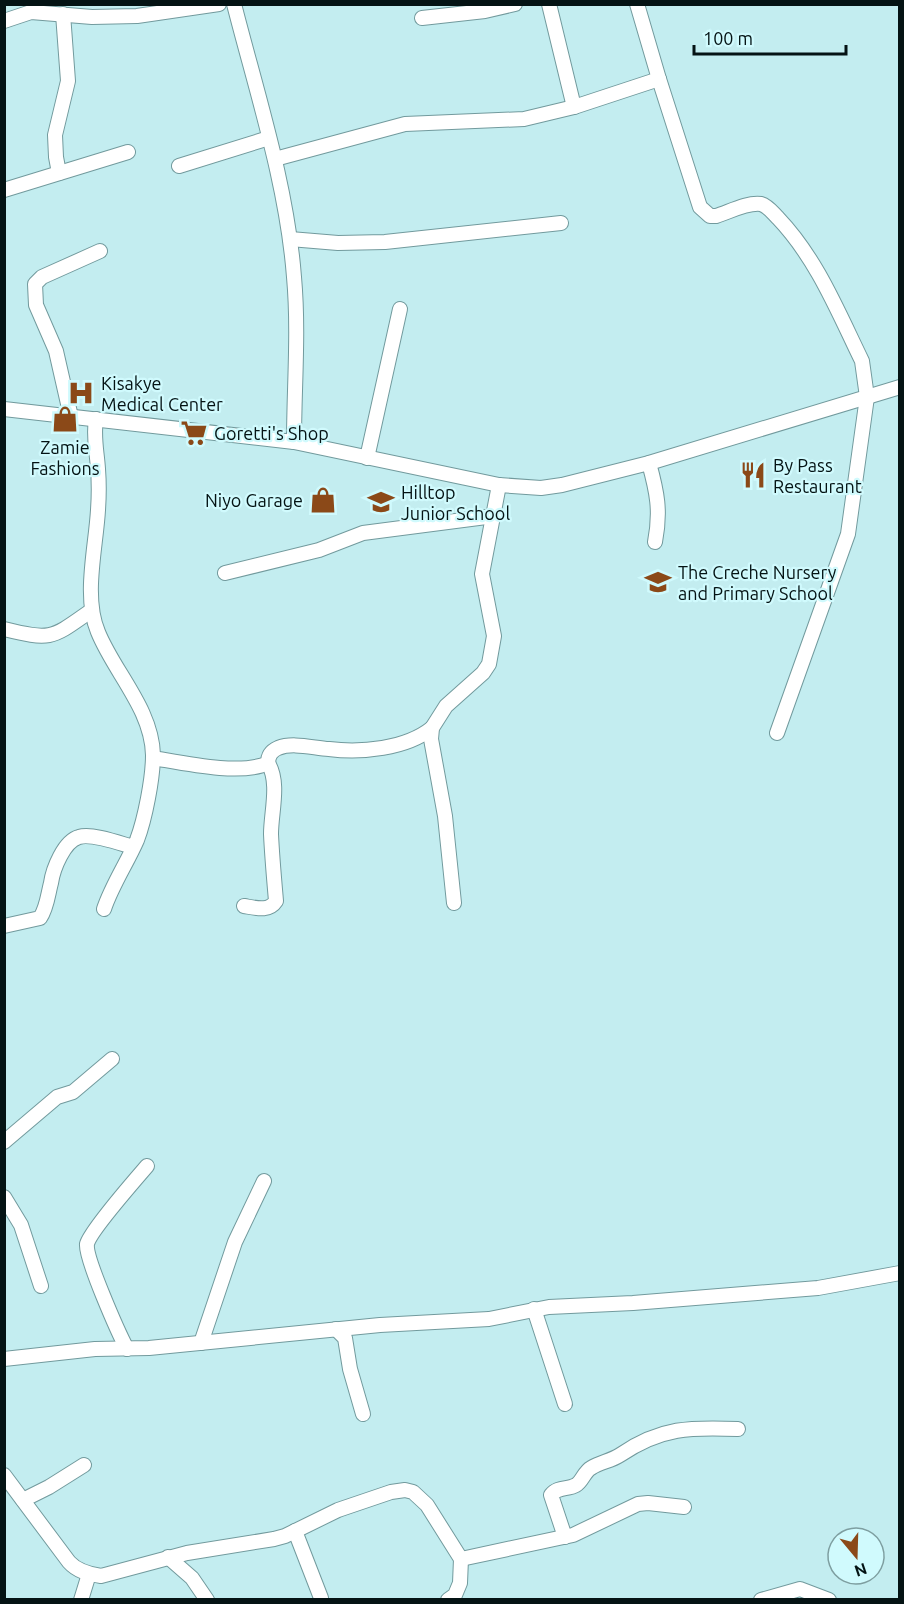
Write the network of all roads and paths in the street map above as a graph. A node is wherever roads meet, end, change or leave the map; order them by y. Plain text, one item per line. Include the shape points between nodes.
1 (219, 4) edge
2 (234, 4) edge
3 (515, 4) edge
4 (549, 4) edge
5 (637, 4) edge
6 (91, 11) edge
7 (63, 14) junction
8 (422, 18) dead end
9 (4, 21) edge
10 (659, 78) junction
11 (574, 107) junction
12 (269, 138) junction
13 (128, 152) dead end
14 (275, 159) junction
15 (179, 166) dead end
16 (59, 174) junction
17 (4, 190) edge
18 (561, 223) dead end
19 (290, 239) junction
20 (100, 251) dead end
21 (400, 309) dead end
22 (900, 387) edge
23 (867, 397) junction
24 (4, 409) edge
25 (71, 417) junction
26 (96, 419) junction
27 (294, 442) junction
28 (367, 458) junction
29 (649, 463) junction
30 (499, 485) junction
31 (494, 516) junction
32 (655, 542) dead end
33 (225, 573) dead end
34 (92, 610) junction
35 (4, 629) edge
36 (777, 733) dead end
37 (431, 734) junction
38 (397, 753) dead end
39 (153, 758) junction
40 (268, 763) junction
41 (133, 847) junction
42 (454, 903) dead end
43 (244, 906) dead end
44 (104, 909) dead end
45 (4, 926) edge
46 (112, 1059) dead end
47 (4, 1142) edge
48 (147, 1166) dead end
49 (264, 1181) dead end
50 (4, 1197) edge
51 (900, 1273) edge
52 (41, 1286) dead end
53 (534, 1309) junction
54 (336, 1329) junction
55 (201, 1343) junction
56 (127, 1349) junction
57 (4, 1359) edge
58 (565, 1404) dead end
59 (363, 1414) dead end
60 (738, 1429) dead end
61 (84, 1465) dead end
62 (4, 1475) edge
63 (23, 1500) junction
64 (684, 1507) dead end
65 (295, 1532) junction
66 (565, 1537) junction
67 (168, 1557) junction
68 (461, 1559) junction
69 (89, 1574) junction
70 (321, 1598) edge
71 (81, 1599) edge
72 (207, 1599) edge
73 (448, 1599) edge
74 (761, 1599) edge
75 (829, 1599) edge

1 - 6 street via 137,16
2 - 12 street
3 - 8 street
4 - 11 street
5 - 10 street
6 - 7 street
7 - 9 street via 31,12
7 - 16 street via 68,81 55,135
10 - 11 street
10 - 23 street via 700,207 716,216 764,205 792,232 811,259 862,362
11 - 14 street via 515,120 411,123
12 - 14 street
12 - 15 street
13 - 16 street
14 - 19 street
16 - 17 street
18 - 19 street via 385,242
19 - 27 street via 296,309
20 - 25 street via 42,277 35,284 36,305 56,351
21 - 28 street
22 - 23 street
23 - 29 street
23 - 36 street via 848,534
24 - 25 street
25 - 26 street
26 - 27 street
26 - 34 street via 98,510
27 - 28 street
28 - 30 street
29 - 30 street via 542,488
29 - 32 street via 658,498
30 - 31 street
31 - 33 street via 363,533 319,550
31 - 37 street via 482,574 494,636 489,664 446,706
34 - 35 street via 50,636
34 - 39 street via 105,648 143,715
37 - 38 street
37 - 40 street via 376,748 279,748 268,757
37 - 42 street
39 - 40 street via 250,768
39 - 41 street via 142,823
40 - 43 street via 274,785 271,833 276,901 266,909
41 - 44 street
41 - 45 street via 99,838 75,838 55,865 40,918
46 - 47 street via 73,1092 57,1097
48 - 56 street via 87,1245 114,1325
49 - 55 street via 235,1242
50 - 52 street via 21,1226
51 - 53 street via 818,1288
53 - 54 street via 489,1319
53 - 58 street
54 - 55 street
54 - 59 street via 345,1338
55 - 56 street
56 - 57 street
60 - 66 street via 693,1428 661,1434 591,1468 576,1485 551,1495
61 - 63 street
62 - 63 street
63 - 69 street via 69,1562
64 - 66 street via 638,1504
65 - 67 street
65 - 68 street via 338,1510 405,1490 427,1505
65 - 70 street
66 - 68 street
67 - 69 street via 101,1576
67 - 72 street via 192,1578
68 - 73 street via 460,1583 455,1595
69 - 71 street
74 - 75 street via 800,1589

